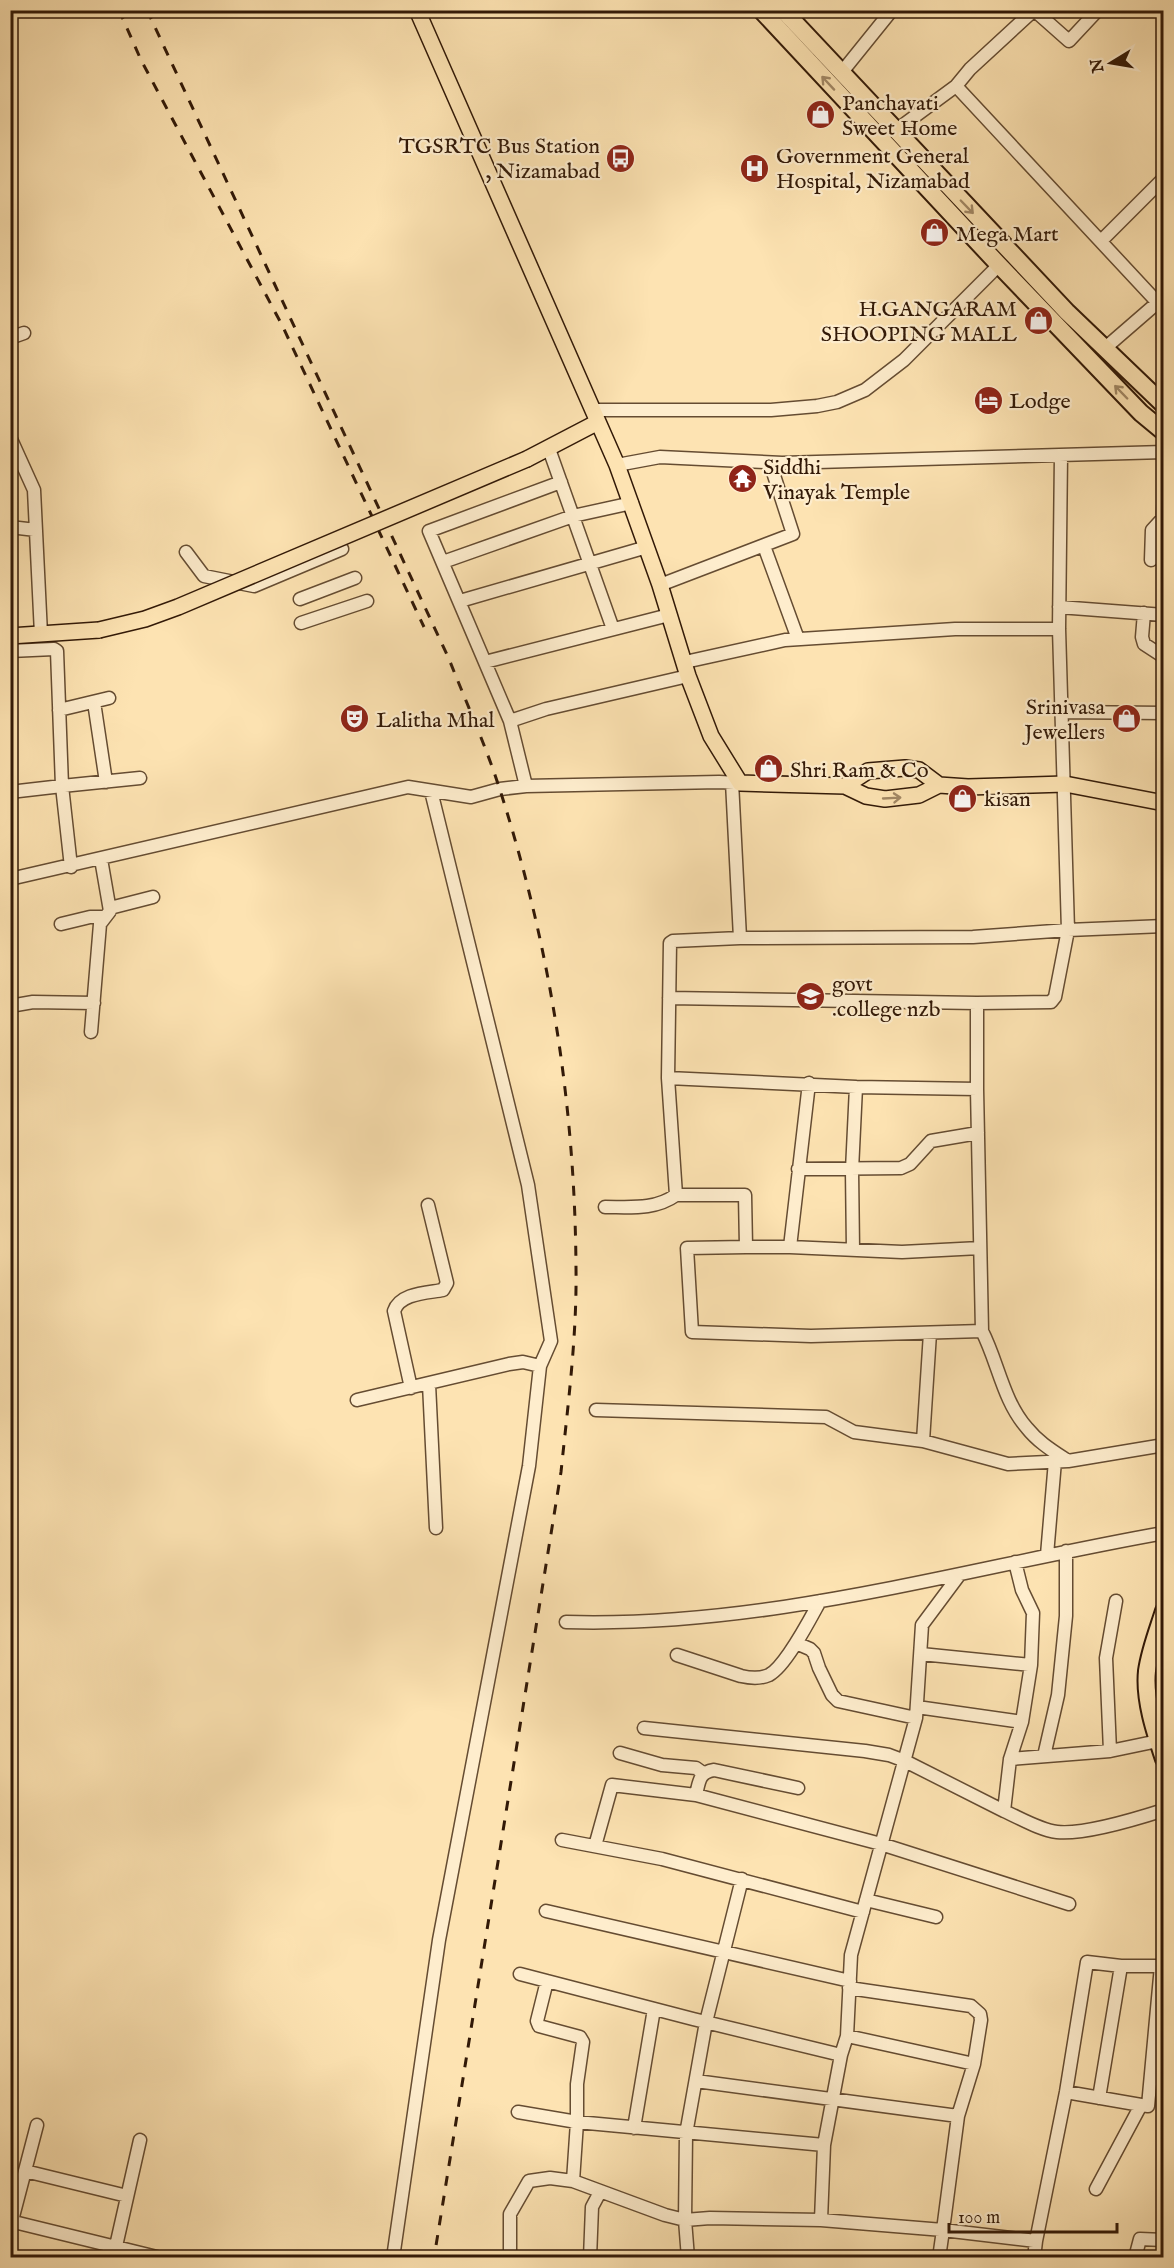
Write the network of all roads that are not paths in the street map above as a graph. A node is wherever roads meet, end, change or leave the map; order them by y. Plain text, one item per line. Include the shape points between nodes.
1 (417, 10) edge
2 (761, 10) edge
3 (783, 10) edge
4 (892, 10) edge
5 (1034, 10) edge
6 (1098, 10) edge
7 (842, 72) junction
8 (956, 86) junction
9 (895, 131) junction
10 (1164, 178) edge
11 (1101, 242) junction
12 (999, 265) junction
13 (1161, 300) edge
14 (24, 333) dead end
15 (10, 338) edge
16 (1104, 349) junction
17 (1164, 405) edge
18 (595, 416) junction
19 (1164, 432) edge
20 (10, 437) edge
21 (549, 448) junction
22 (1164, 452) edge
23 (1061, 455) junction
24 (770, 463) junction
25 (617, 465) junction
26 (561, 482) junction
27 (1164, 490) edge
28 (632, 503) junction
29 (573, 516) junction
30 (10, 527) edge
31 (36, 530) junction
32 (764, 546) junction
33 (647, 547) junction
34 (342, 549) dead end
35 (186, 552) dead end
36 (1150, 560) dead end
37 (442, 562) junction
38 (590, 564) junction
39 (355, 578) dead end
40 (660, 585) junction
41 (300, 599) dead end
42 (366, 601) dead end
43 (460, 601) junction
44 (1059, 607) junction
45 (1144, 613) junction
46 (669, 615) junction
47 (1164, 615) edge
48 (301, 623) dead end
49 (613, 629) junction
50 (1059, 629) junction
51 (41, 634) junction
52 (10, 636) edge
53 (798, 639) junction
54 (10, 651) edge
55 (1164, 657) edge
56 (485, 662) junction
57 (687, 669) junction
58 (109, 698) dead end
59 (94, 702) junction
60 (59, 710) junction
61 (1061, 712) junction
62 (1164, 713) edge
63 (510, 721) junction
64 (140, 778) dead end
65 (106, 782) junction
66 (736, 783) junction
67 (1065, 784) junction
68 (939, 785) junction
69 (62, 786) junction
70 (526, 786) junction
71 (845, 786) junction
72 (431, 791) junction
73 (10, 792) edge
74 (1164, 803) edge
75 (101, 860) junction
76 (71, 867) junction
77 (10, 879) edge
78 (153, 897) dead end
79 (108, 912) junction
80 (61, 924) dead end
81 (1164, 926) edge
82 (1068, 930) junction
83 (740, 938) junction
84 (669, 998) junction
85 (94, 1003) junction
86 (977, 1003) junction
87 (10, 1006) edge
88 (91, 1032) dead end
89 (668, 1078) junction
90 (809, 1083) junction
91 (856, 1087) junction
92 (977, 1089) junction
93 (978, 1133) junction
94 (798, 1169) junction
95 (852, 1170) junction
96 (676, 1195) junction
97 (428, 1205) dead end
98 (605, 1208) dead end
99 (746, 1246) junction
100 (790, 1247) junction
101 (980, 1248) junction
102 (853, 1250) junction
103 (982, 1331) junction
104 (930, 1333) junction
105 (540, 1366) junction
106 (429, 1384) junction
107 (411, 1388) junction
108 (357, 1400) dead end
109 (596, 1410) dead end
110 (923, 1441) junction
111 (1164, 1445) edge
112 (1061, 1461) junction
113 (436, 1528) dead end
114 (1164, 1533) edge
115 (1066, 1551) junction
116 (1047, 1556) junction
117 (1015, 1562) junction
118 (960, 1574) junction
119 (820, 1601) junction
120 (1116, 1601) dead end
121 (1164, 1611) edge
122 (566, 1622) dead end
123 (796, 1643) junction
124 (921, 1654) junction
125 (677, 1655) dead end
126 (1030, 1665) junction
127 (917, 1712) junction
128 (1022, 1722) junction
129 (644, 1728) dead end
130 (1158, 1741) junction
131 (1110, 1751) junction
132 (621, 1753) dead end
133 (1044, 1756) junction
134 (1010, 1759) junction
135 (1164, 1759) edge
136 (905, 1761) junction
137 (703, 1773) junction
138 (798, 1788) dead end
139 (696, 1795) junction
140 (1164, 1810) edge
141 (1004, 1811) junction
142 (562, 1840) dead end
143 (881, 1844) junction
144 (595, 1846) junction
145 (742, 1879) junction
146 (1069, 1904) dead end
147 (865, 1906) junction
148 (546, 1911) dead end
149 (936, 1917) dead end
150 (723, 1953) junction
151 (1121, 1966) junction
152 (1162, 1966) edge
153 (520, 1974) dead end
154 (547, 1981) junction
155 (850, 1984) junction
156 (654, 2009) junction
157 (706, 2022) junction
158 (848, 2036) junction
159 (841, 2055) junction
160 (974, 2064) junction
161 (696, 2081) junction
162 (1066, 2092) junction
163 (1100, 2098) junction
164 (834, 2099) junction
165 (1141, 2105) junction
166 (519, 2112) dead end
167 (958, 2116) junction
168 (577, 2122) junction
169 (37, 2125) dead end
170 (634, 2128) junction
171 (686, 2134) junction
172 (140, 2140) dead end
173 (824, 2145) junction
174 (25, 2171) junction
175 (573, 2181) junction
176 (1096, 2189) dead end
177 (600, 2192) junction
178 (127, 2196) junction
179 (685, 2220) junction
180 (821, 2220) junction
181 (11, 2224) edge
182 (943, 2230) junction
183 (1164, 2240) edge
184 (1036, 2241) junction
185 (116, 2246) junction
186 (161, 2258) edge
187 (393, 2258) edge
188 (510, 2258) edge
189 (590, 2258) edge
190 (688, 2258) edge
191 (939, 2258) edge
192 (1035, 2258) edge
193 (1136, 2258) edge

1 - 18 main road
12 -> 2 highway
3 - 7 highway
4 - 7 street
5 - 6 street via 1069,41
5 - 8 street
7 - 9 highway
8 - 9 street
8 - 11 street
9 -> 16 highway
10 - 11 street
11 - 13 street
12 - 18 street via 904,360 865,390 837,402 771,410
19 -> 12 highway via 1141,413
13 - 16 street
14 - 15 street
16 - 17 highway
18 - 21 main road
18 - 25 main road
20 - 31 street via 34,490
21 - 26 street
21 - 51 main road, bridge via 178,607 99,630
22 - 23 street
23 - 24 street
23 - 44 street
24 - 25 street via 660,458
24 - 32 street via 794,534
25 - 28 main road
26 - 29 street
26 - 37 street via 429,531
27 - 36 street via 1163,519 1152,530
28 - 29 street
28 - 33 main road
29 - 37 street
29 - 38 street
30 - 31 street
31 - 51 street
32 - 40 street
32 - 53 street
33 - 38 street
33 - 40 main road
34 - 35 street via 254,586 204,576
37 - 43 street
38 - 43 street
38 - 49 street
39 - 41 street
40 - 46 main road
42 - 48 street
43 - 56 street
44 - 45 street
44 - 50 street
45 - 47 street
45 - 55 street via 1144,644
46 - 49 street
46 - 57 main road
49 - 56 street
50 - 53 street via 955,629
50 - 61 street
51 - 52 main road
53 - 57 street
54 - 60 street via 55,649
56 - 63 street
57 - 63 street
57 - 66 main road via 711,736
58 - 59 street
59 - 60 street
59 - 65 street
60 - 69 street
61 - 62 street
61 - 67 street
63 - 70 street
64 - 65 street
65 - 69 street
66 - 70 street
66 - 71 main road
66 - 83 street
67 - 68 main road
67 - 74 main road
67 - 82 street
71 -> 68 main road via 866,796 885,799 919,795
68 - 71 main road via 919,770 905,768 868,771
69 - 73 street
69 - 76 street
70 - 72 street via 471,797
72 - 75 street via 408,787
72 - 105 street via 528,1185 551,1334
75 - 76 street
75 - 79 street
76 - 77 street
78 - 79 street
79 - 80 street
79 - 85 street via 100,924
81 - 82 street
82 - 83 street via 973,938
82 - 86 street via 1051,1002
83 - 84 street via 673,941 669,946
84 - 86 street
84 - 89 street
85 - 87 street via 33,1002
85 - 88 street
86 - 92 street
89 - 90 street
89 - 96 street
90 - 91 street
90 - 94 street
91 - 92 street
91 - 95 street
92 - 93 street
93 - 95 street via 931,1141 910,1164 901,1168
93 - 101 street
94 - 95 street
94 - 100 street
95 - 102 street
96 - 98 street via 650,1207
96 - 99 street via 745,1195
97 - 107 street via 447,1283 442,1290 405,1298 395,1307
99 - 100 street
99 - 104 street via 687,1248 692,1332 811,1336
100 - 102 street
101 - 102 street
101 - 103 street
103 - 104 street
103 - 112 street via 1015,1411
104 - 110 street
105 - 106 street via 509,1364
105 - 187 street via 529,1466 439,1940
106 - 107 street
106 - 113 street
107 - 108 street
109 - 110 street via 826,1417 854,1432
110 - 112 street via 1008,1464
111 - 112 street
112 - 116 street
114 - 115 street
115 - 116 street
115 - 133 street via 1066,1616 1058,1695
116 - 117 street
117 - 118 street
117 - 126 street via 1033,1613
118 - 119 street
118 - 124 street via 922,1625
119 - 122 street via 724,1615 615,1623
119 - 123 street
120 - 131 street via 1106,1658
121 - 130 highway via 1150,1656 1147,1684
123 - 125 street via 778,1668 761,1677 741,1676
123 - 127 street via 814,1653 838,1701
124 - 126 street
124 - 127 street
126 - 128 street
127 - 128 street
127 - 136 street
128 - 134 street
129 - 136 street via 865,1751
130 - 131 street
130 - 135 highway
131 - 133 street
132 - 137 street via 662,1765 696,1768
133 - 134 street
134 - 141 street
136 - 141 street
136 - 143 street
137 - 138 street via 714,1770
137 - 139 street
139 - 143 street
139 - 144 street via 612,1785
140 - 141 street via 1068,1832 1054,1832
142 - 144 street
143 - 146 street
143 - 147 street
144 - 145 street
145 - 147 street
145 - 150 street
147 - 149 street
147 - 155 street via 851,1955
148 - 150 street
150 - 155 street
150 - 157 street
151 - 152 street
151 - 162 street via 1087,1962
151 - 163 street
152 - 165 street via 1148,2106
153 - 154 street
154 - 156 street
154 - 168 street via 539,2026 580,2037 583,2042
155 - 158 street
155 - 160 street via 975,2009 981,2020
156 - 157 street
156 - 170 street
157 - 159 street
157 - 161 street
158 - 159 street
158 - 160 street
159 - 164 street
160 - 167 street
161 - 164 street
161 - 171 street
162 - 163 street
162 - 184 street
163 - 165 street
164 - 167 street
164 - 173 street
165 - 176 street
166 - 168 street
167 - 182 street
168 - 170 street
168 - 175 street
169 - 174 street
170 - 171 street
171 - 173 street
171 - 179 street
172 - 178 street
173 - 180 street
174 - 178 street
174 - 181 street
175 - 177 street
175 - 188 street via 529,2181 510,2214
177 - 179 street
177 - 189 street via 592,2207
178 - 185 street
179 - 180 street
179 - 190 street
180 - 182 street
181 - 185 street
182 - 184 street
182 - 191 street
183 - 193 street via 1140,2239
184 - 192 street
185 - 186 street

